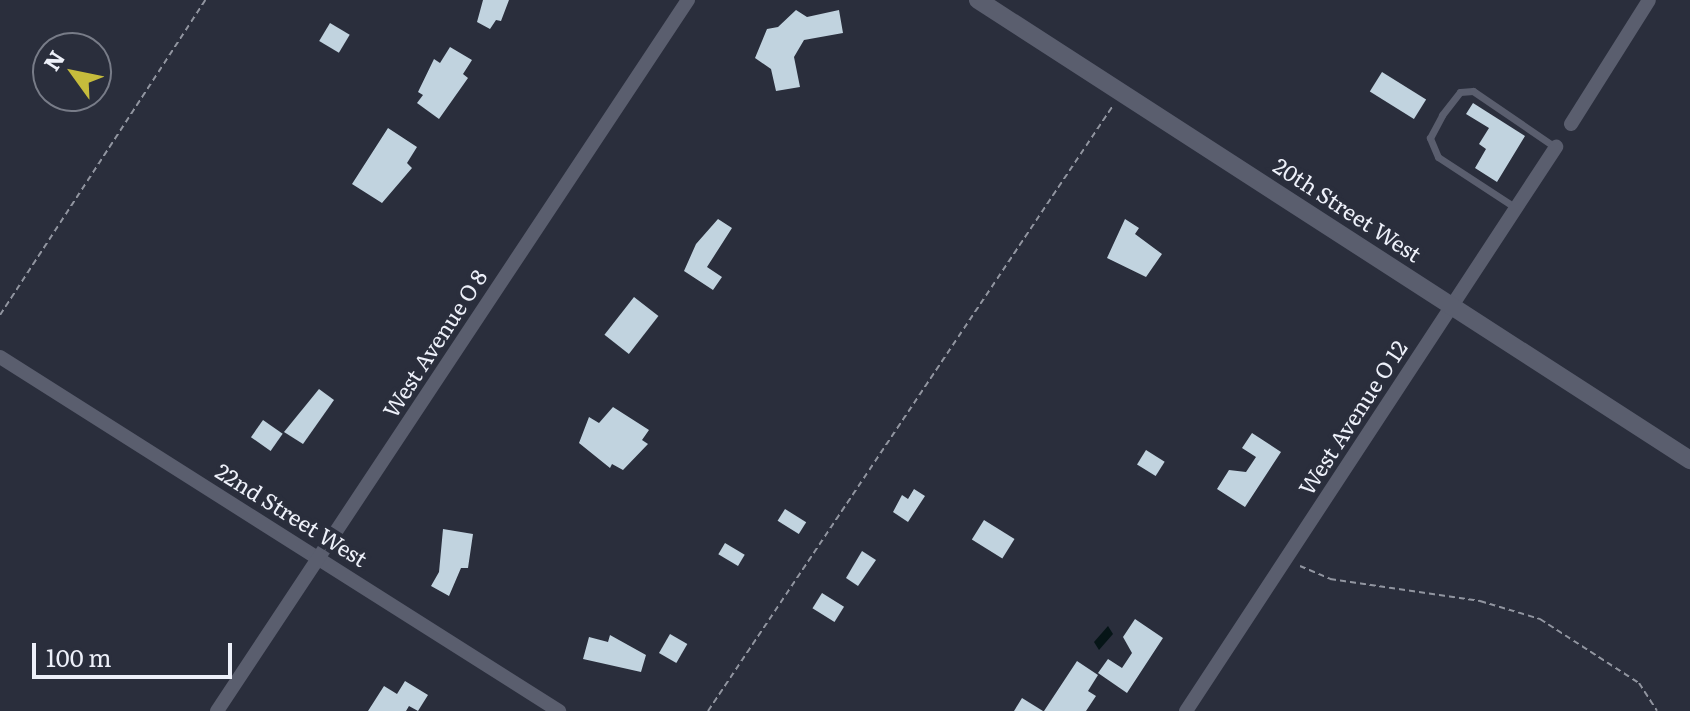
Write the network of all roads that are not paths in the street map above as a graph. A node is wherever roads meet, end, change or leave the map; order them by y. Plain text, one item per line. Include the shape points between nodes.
1 (688, 0) edge
2 (978, 0) edge
3 (1649, 0) edge
4 (1571, 124) dead end
5 (1556, 147) joint
6 (1516, 208) junction
7 (1452, 305) junction
8 (0, 357) edge
9 (1690, 460) edge
10 (319, 557) junction
11 (217, 711) edge
12 (559, 711) edge
13 (1186, 711) edge

1 - 10 street, West Avenue O 8
2 - 7 main road, 20th Street West
3 - 4 street
5 - 6 street, West Avenue O 12
5 - 6 lane via 1473,91 1460,92 1442,115 1430,138 1438,157
6 - 7 street, West Avenue O 12
7 - 9 main road, 20th Street West
7 - 13 street, West Avenue O 12
8 - 10 street, 22nd Street West
10 - 11 street, West Avenue O 8
10 - 12 street, 22nd Street West

